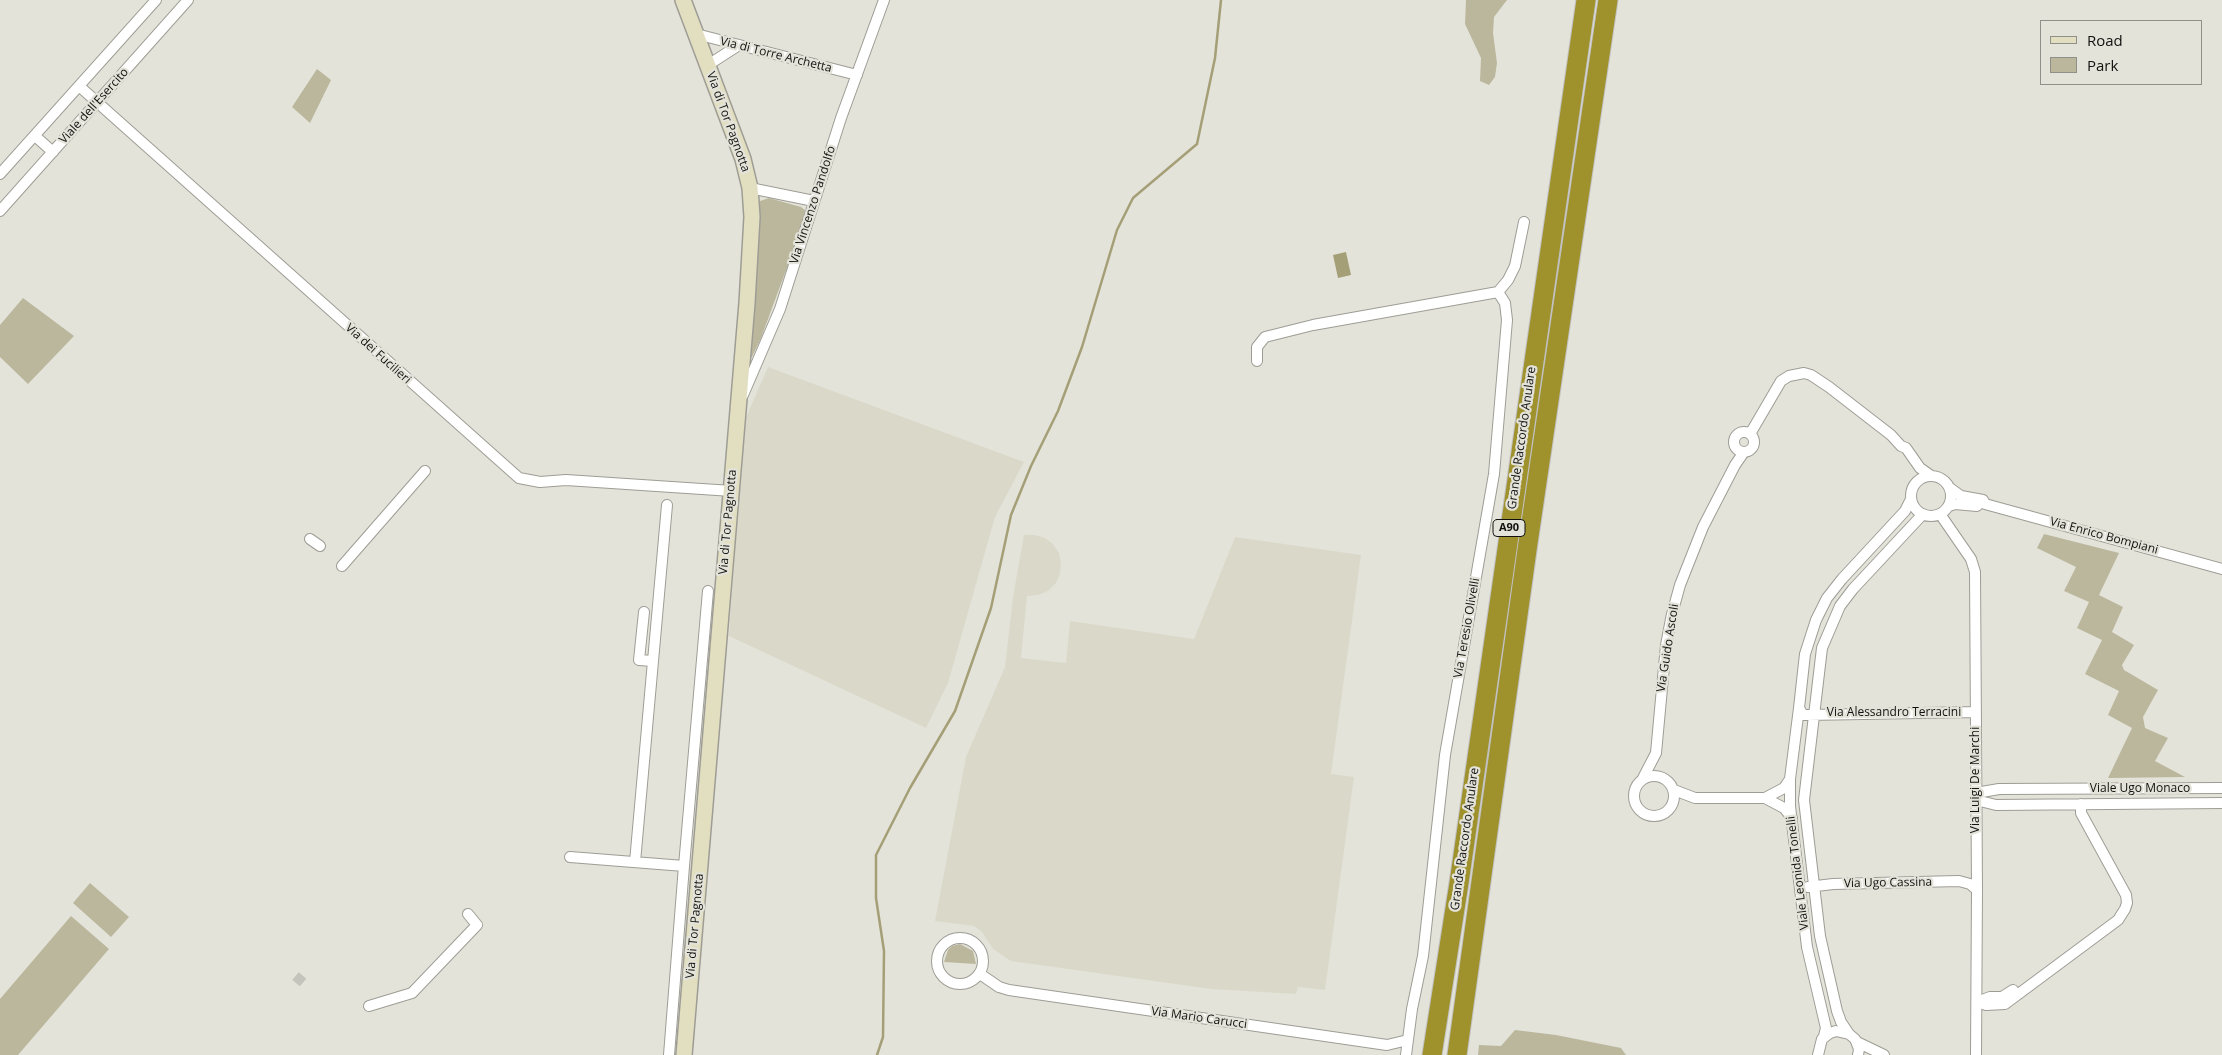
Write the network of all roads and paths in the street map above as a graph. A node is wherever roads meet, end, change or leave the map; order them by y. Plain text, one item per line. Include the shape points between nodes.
1 (156, 0) edge
2 (188, 0) edge
3 (683, 0) edge
4 (884, 0) edge
5 (1586, 0) edge
6 (1608, 0) edge
7 (696, 34) junction
8 (739, 45) junction
9 (708, 65) junction
10 (857, 75) junction
11 (79, 86) junction
12 (98, 102) junction
13 (35, 136) junction
14 (53, 152) junction
15 (0, 174) edge
16 (750, 188) junction
17 (814, 201) junction
18 (0, 211) edge
19 (1524, 222) dead end
20 (1498, 292) junction
21 (1257, 361) dead end
22 (738, 408) junction
23 (1750, 434) junction
24 (1901, 446) junction
25 (1741, 451) junction
26 (425, 471) dead end
27 (1930, 475) junction
28 (1913, 486) junction
29 (1950, 488) junction
30 (732, 491) junction
31 (1911, 500) junction
32 (1985, 504) junction
33 (668, 505) dead end
34 (1949, 506) junction
35 (1923, 514) junction
36 (1940, 514) junction
37 (310, 539) dead end
38 (320, 546) dead end
39 (342, 566) dead end
40 (2222, 569) edge
41 (708, 591) dead end
42 (644, 612) dead end
43 (653, 661) junction
44 (1799, 708) junction
45 (1976, 712) junction
46 (1813, 714) junction
47 (1656, 753) junction
48 (1643, 778) junction
49 (1664, 778) junction
50 (1790, 779) junction
51 (2142, 788) junction
52 (2222, 788) edge
53 (2059, 789) junction
54 (1674, 790) junction
55 (1976, 796) junction
56 (1695, 798) junction
57 (1765, 798) junction
58 (2142, 803) junction
59 (2222, 803) edge
60 (2059, 804) junction
61 (2081, 804) junction
62 (1672, 806) junction
63 (1792, 818) junction
64 (570, 857) dead end
65 (635, 862) junction
66 (684, 866) junction
67 (1799, 882) junction
68 (1814, 887) junction
69 (1977, 890) junction
70 (468, 914) dead end
71 (980, 974) junction
72 (1977, 1002) junction
73 (369, 1006) dead end
74 (1849, 1034) junction
75 (1824, 1036) junction
76 (1408, 1040) junction
77 (1857, 1042) junction
78 (669, 1055) edge
79 (684, 1055) edge
80 (1406, 1055) edge
81 (1432, 1055) edge
82 (1457, 1055) edge
83 (1818, 1055) edge
84 (1858, 1055) edge
85 (1884, 1055) edge
86 (1976, 1055) edge

1 - 11 street, Viale dell'Esercito
2 - 12 street, Viale dell'Esercito
3 - 7 street, Via di Tor Pagnotta
4 - 10 street, Via Vincenzo Pandolfo
5 - 81 highway, Grande Raccordo Anulare / A90
6 - 82 highway, Grande Raccordo Anulare / A90
7 - 8 street, Via di Torre Archetta
7 - 9 street, Via di Tor Pagnotta
8 - 9 street
8 - 10 street, Via di Torre Archetta
9 - 16 street, Via di Tor Pagnotta via 743,159
10 - 17 street, Via Vincenzo Pandolfo
11 - 12 street, Via dei Fucilieri
11 - 13 street, Viale dell'Esercito
12 - 14 street, Viale dell'Esercito
12 - 30 street, Via dei Fucilieri via 519,478 534,482 566,480
13 - 14 street
13 - 15 street, Viale dell'Esercito
14 - 18 street, Viale dell'Esercito
16 - 17 street
16 - 22 street, Via di Tor Pagnotta via 752,241
17 - 22 street, Via Vincenzo Pandolfo via 780,309
19 - 20 street via 1515,266
20 - 21 street via 1265,336 1257,348
20 - 76 street, Via Teresio Olivelli via 1505,303 1507,320 1494,474 1445,755 1424,948
22 - 30 street, Via di Tor Pagnotta
23 - 24 street via 1781,381 1796,373 1804,373 1829,387
23 - 25 street via 1753,446 1748,451
23 - 25 street via 1743,432 1737,435 1734,442
24 - 27 street
24 - 28 street via 1912,467
25 - 47 street, Via Guido Ascoli via 1691,554 1672,614 1661,683
26 - 39 street
27 - 28 street
27 - 29 street via 1942,478
28 - 31 street
29 - 32 street, Via Enrico Bompiani via 1961,496 1982,500
29 - 34 street
30 - 79 street, Via di Tor Pagnotta
31 - 35 street
31 - 44 street, Viale Leonida Tonelli via 1905,511 1827,598 1805,654
32 - 34 street, Via Enrico Bompiani
32 - 40 street, Via Enrico Bompiani
33 - 43 street
34 - 36 street
35 - 36 street
35 - 46 street, Viale Leonida Tonelli via 1840,606 1822,648
36 - 45 street, Via Luigi De Marchi via 1971,559 1975,572
37 - 38 street
41 - 66 street
42 - 43 street via 639,660
43 - 65 street
44 - 46 street via 1803,715
44 - 50 street, Viale Leonida Tonelli
45 - 46 street, Via Alessandro Terracini
45 - 55 street, Via Luigi De Marchi
46 - 68 street, Viale Leonida Tonelli via 1804,800
47 - 48 street, Via Guido Ascoli
47 - 49 street, Via Guido Ascoli
48 - 49 street
48 - 62 street via 1637,783 1634,793 1638,809 1652,816 1667,812
49 - 54 street
50 - 57 street via 1784,788
50 - 63 street, Viale Leonida Tonelli
51 - 52 street, Viale Ugo Monaco
51 - 53 street, Viale Ugo Monaco
51 - 58 street
53 - 55 street, Viale Ugo Monaco via 1987,790
53 - 60 street
54 - 56 street
54 - 62 street
55 - 60 street, Viale Ugo Monaco via 1986,804 1996,805
55 - 69 street, Via Luigi De Marchi
56 - 57 street
56 - 62 street
57 - 63 street via 1784,808
58 - 59 street, Viale Ugo Monaco
58 - 61 street, Viale Ugo Monaco
60 - 61 street, Viale Ugo Monaco
61 - 72 street via 2081,813 2126,895 2127,903 2121,915 2004,1004 1986,1006
63 - 67 street, Viale Leonida Tonelli
64 - 65 street
65 - 66 street
66 - 78 street
67 - 68 street, Via Ugo Cassina via 1806,887
67 - 75 street, Viale Leonida Tonelli via 1808,947 1826,1028
68 - 69 street, Via Ugo Cassina via 1960,881
68 - 74 street, Viale Leonida Tonelli via 1820,936 1835,1002 1841,1022
69 - 72 street, Via Luigi De Marchi
70 - 73 street via 478,925 412,993
71 - 71 street via 983,957 972,942 956,939 942,947 938,966 942,976 949,981 965,984
71 - 76 street, Via Mario Carucci via 1009,990 1387,1045
72 - 86 street, Via Luigi De Marchi
74 - 75 street via 1836,1031
74 - 77 street, Viale Leonida Tonelli
75 - 83 street
76 - 80 street
77 - 84 street
77 - 85 street, Viale Leonida Tonelli

